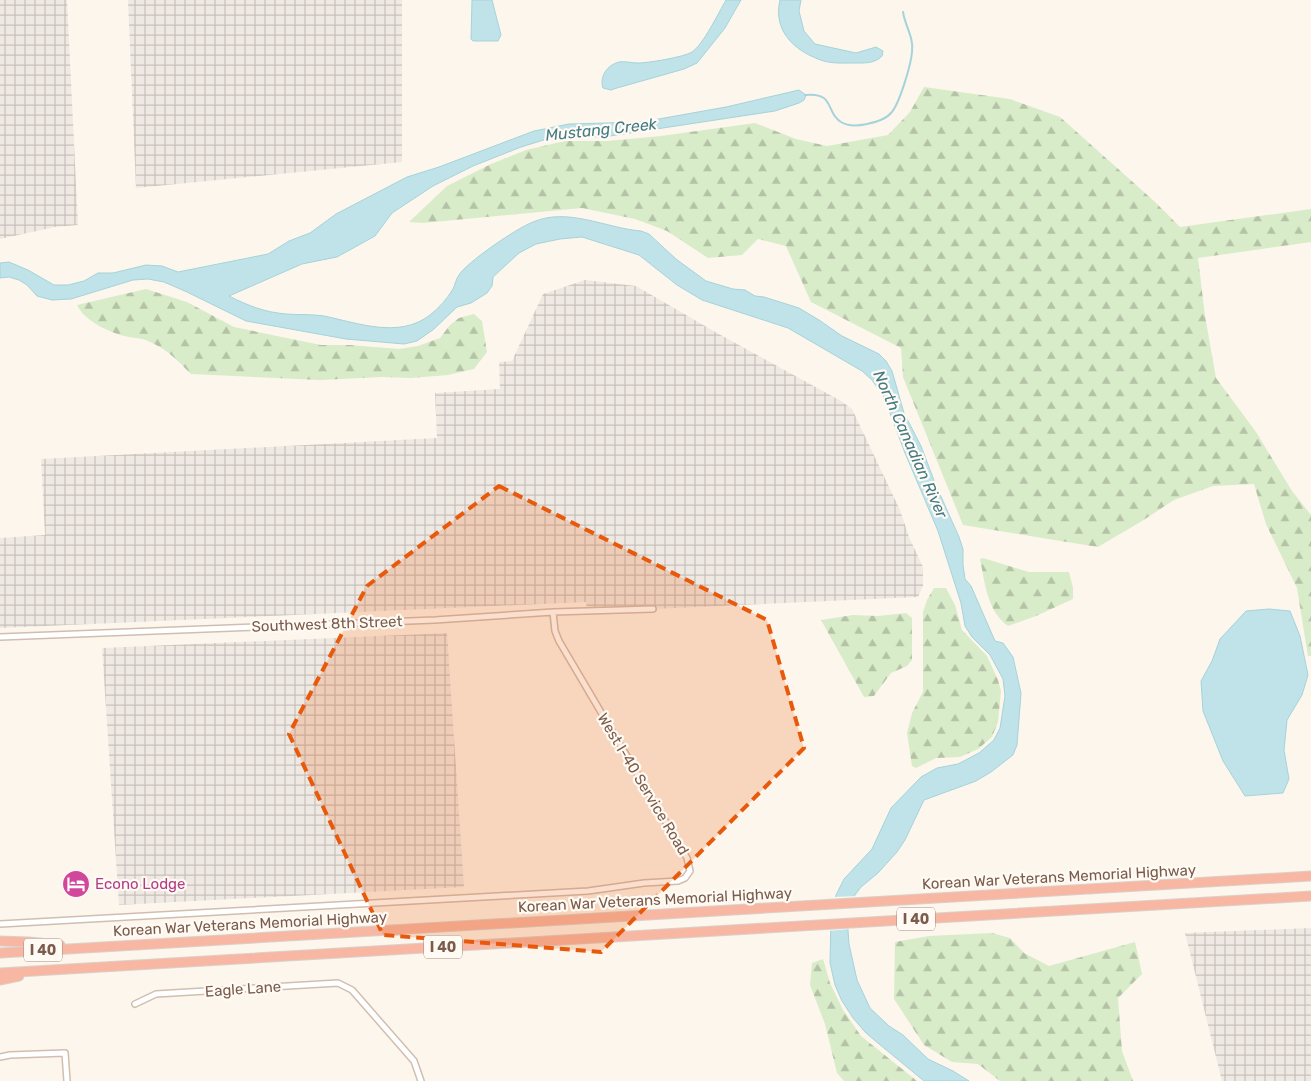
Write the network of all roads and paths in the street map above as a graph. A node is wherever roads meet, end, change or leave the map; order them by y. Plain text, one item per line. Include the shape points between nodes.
1 (653, 608) dead end
2 (553, 612) junction
3 (0, 637) edge
4 (1311, 876) edge
5 (1311, 896) edge
6 (0, 924) edge
7 (0, 941) edge
8 (85, 948) junction
9 (0, 953) edge
10 (44, 970) junction
11 (0, 972) edge
12 (0, 980) edge
13 (135, 1004) dead end
14 (0, 1057) edge
15 (67, 1081) edge
16 (421, 1081) edge

1 - 2 street, Southwest 8th Street
2 - 3 street, Southwest 8th Street via 444,620
2 - 6 street, West I-40 Service Road via 561,646 687,858 690,871 685,878 588,891
4 - 8 highway, Korean War Veterans Memorial Highway / I 40
5 - 10 highway, I 40
7 - 8 highway
8 - 9 highway, Korean War Veterans Memorial Highway / I 40
10 - 11 highway, I 40
10 - 12 highway
13 - 16 street, Eagle Lane via 156,994 338,983 352,990 414,1062
14 - 15 street via 65,1053

